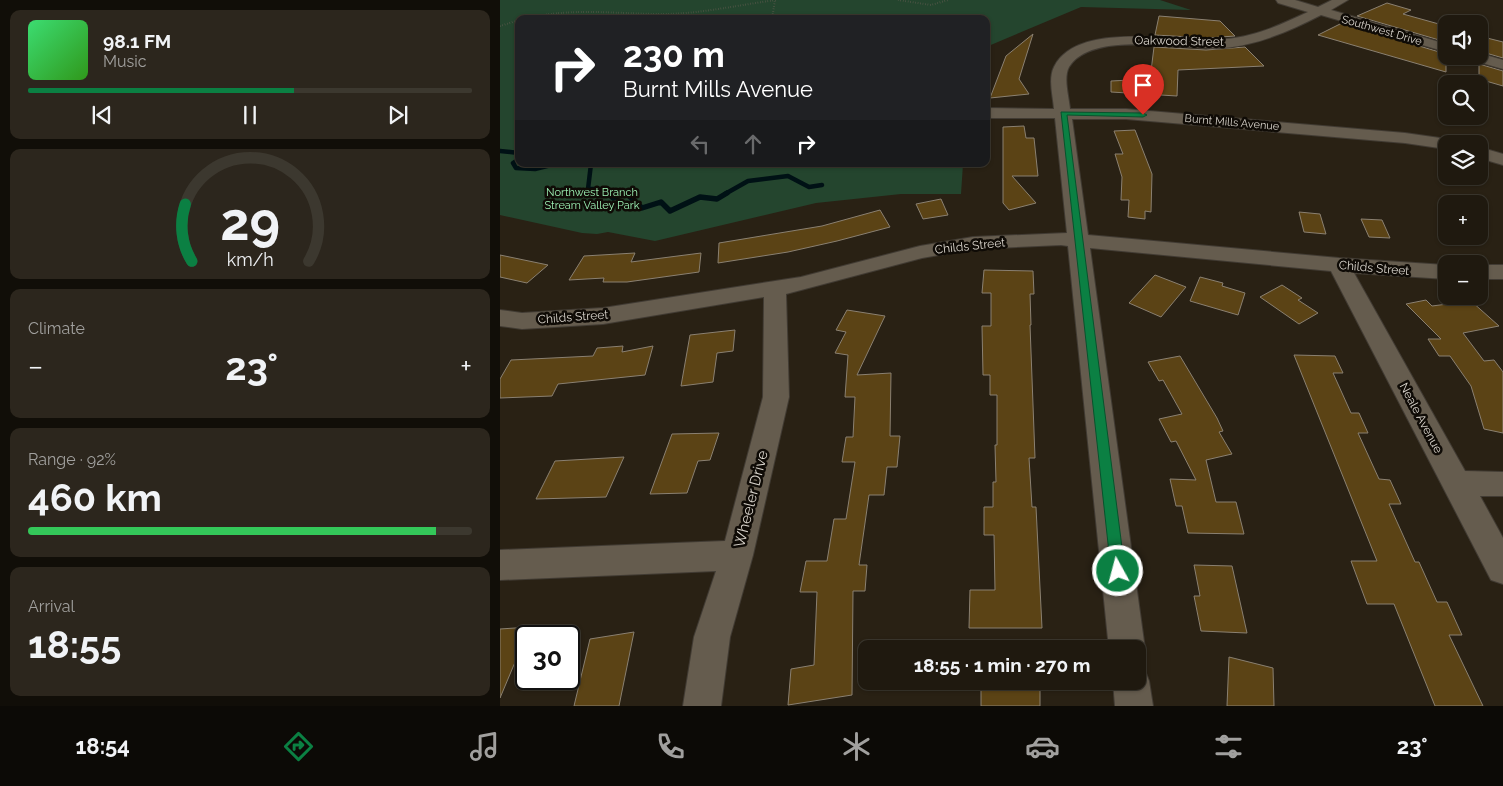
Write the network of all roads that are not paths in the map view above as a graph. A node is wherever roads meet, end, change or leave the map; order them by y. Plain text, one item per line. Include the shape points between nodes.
1 (1282, 0) edge
2 (1342, 0) edge
3 (1319, 11) junction
4 (1438, 46) edge
5 (1488, 60) edge
6 (1503, 65) edge
7 (990, 113) edge
8 (1063, 113) junction
9 (1438, 143) edge
10 (1488, 155) edge
11 (1503, 160) edge
12 (1078, 240) junction
13 (1339, 266) junction
14 (1438, 272) edge
15 (1488, 272) edge
16 (1503, 272) edge
17 (776, 289) junction
18 (500, 318) edge
19 (1456, 483) junction
20 (1503, 484) edge
21 (737, 556) junction
22 (500, 565) edge
23 (1503, 569) edge
24 (1126, 640) edge
25 (1132, 690) edge
26 (702, 706) edge
27 (1134, 706) edge

1 - 3 street, Southwest Drive
2 - 3 street, Oakwood Street
3 - 4 street, Southwest Drive
3 - 8 street, Oakwood Street via 1246,41 1217,44 1124,40 1090,47 1073,55 1062,67 1059,80
5 - 6 street
7 - 8 street, Burnt Mills Avenue
8 - 9 street, Burnt Mills Avenue via 1193,118
8 - 12 street, Oakwood Street
10 - 11 street
12 - 13 street, Childs Street
12 - 17 street, Childs Street via 973,243 920,252
12 - 24 street, Oakwood Street
13 - 14 street, Childs Street
13 - 19 street, Neale Avenue
15 - 16 street
17 - 18 street, Childs Street via 603,316 522,321
17 - 21 street, Wheeler Drive via 776,397
19 - 20 street
19 - 23 street, Neale Avenue
21 - 22 street
21 - 26 street, Wheeler Drive via 712,637
25 - 27 street

